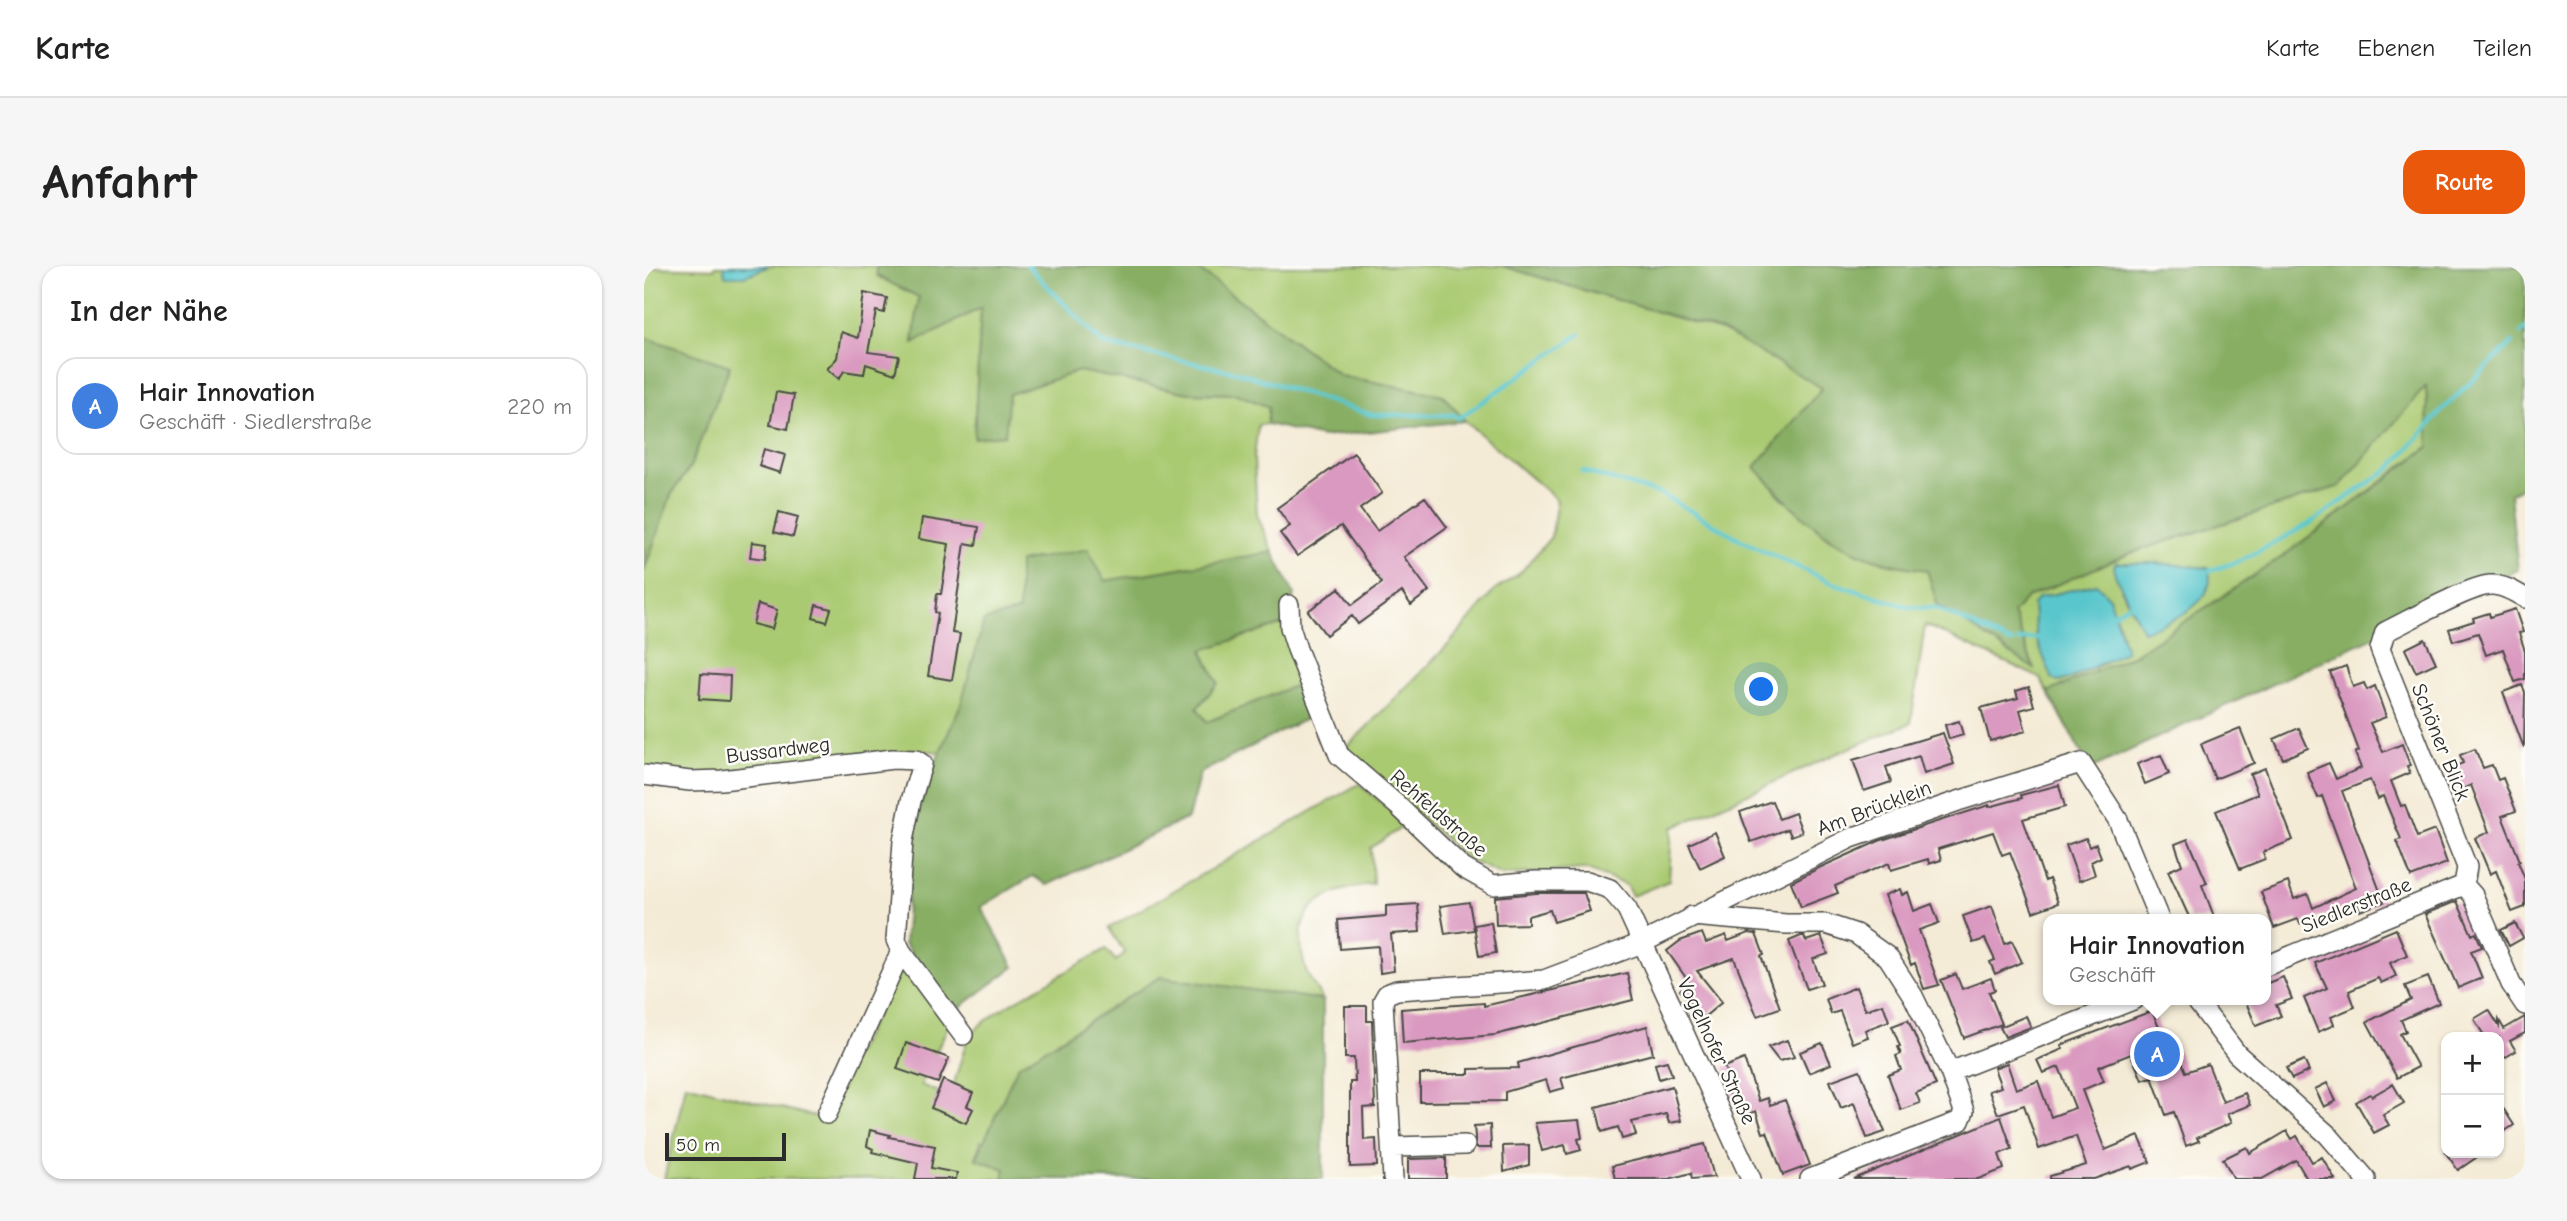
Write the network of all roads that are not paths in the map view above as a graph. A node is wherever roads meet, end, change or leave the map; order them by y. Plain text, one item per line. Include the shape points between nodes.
1 (2525, 598) edge
2 (1289, 605) dead end
3 (644, 775) edge
4 (2464, 885) junction
5 (2158, 914) edge
6 (1692, 916) junction
7 (1642, 943) junction
8 (901, 951) junction
9 (2271, 964) edge
10 (2120, 1005) edge
11 (2200, 1005) edge
12 (2525, 1005) edge
13 (963, 1035) dead end
14 (1950, 1072) junction
15 (827, 1114) dead end
16 (1465, 1145) dead end
17 (1393, 1147) junction
18 (1393, 1179) edge
19 (1751, 1179) edge
20 (1810, 1179) edge
21 (2366, 1179) edge

1 - 4 street, Schöner Blick via 2491,584 2385,632 2381,640 2380,649 2467,867
2 - 7 street, Rehfeldstraße via 1297,649 1339,755 1463,868 1493,885 1587,881 1610,890 1627,909
3 - 8 street, Bussardweg via 722,780 893,759 922,764 903,841 896,940
4 - 9 street, Siedlerstraße
4 - 12 street, Schöner Blick
5 - 6 street, Am Brücklein via 2118,820 2081,763 1851,838
6 - 7 street
6 - 14 street via 1826,925 1856,934 1888,957
7 - 17 street via 1545,979 1387,994
7 - 19 street, Vogelhofer Straße
8 - 13 street
8 - 15 street
10 - 14 street
11 - 21 street via 2237,1054 2329,1135
14 - 20 street via 1964,1111 1960,1121
16 - 17 street
17 - 18 street

